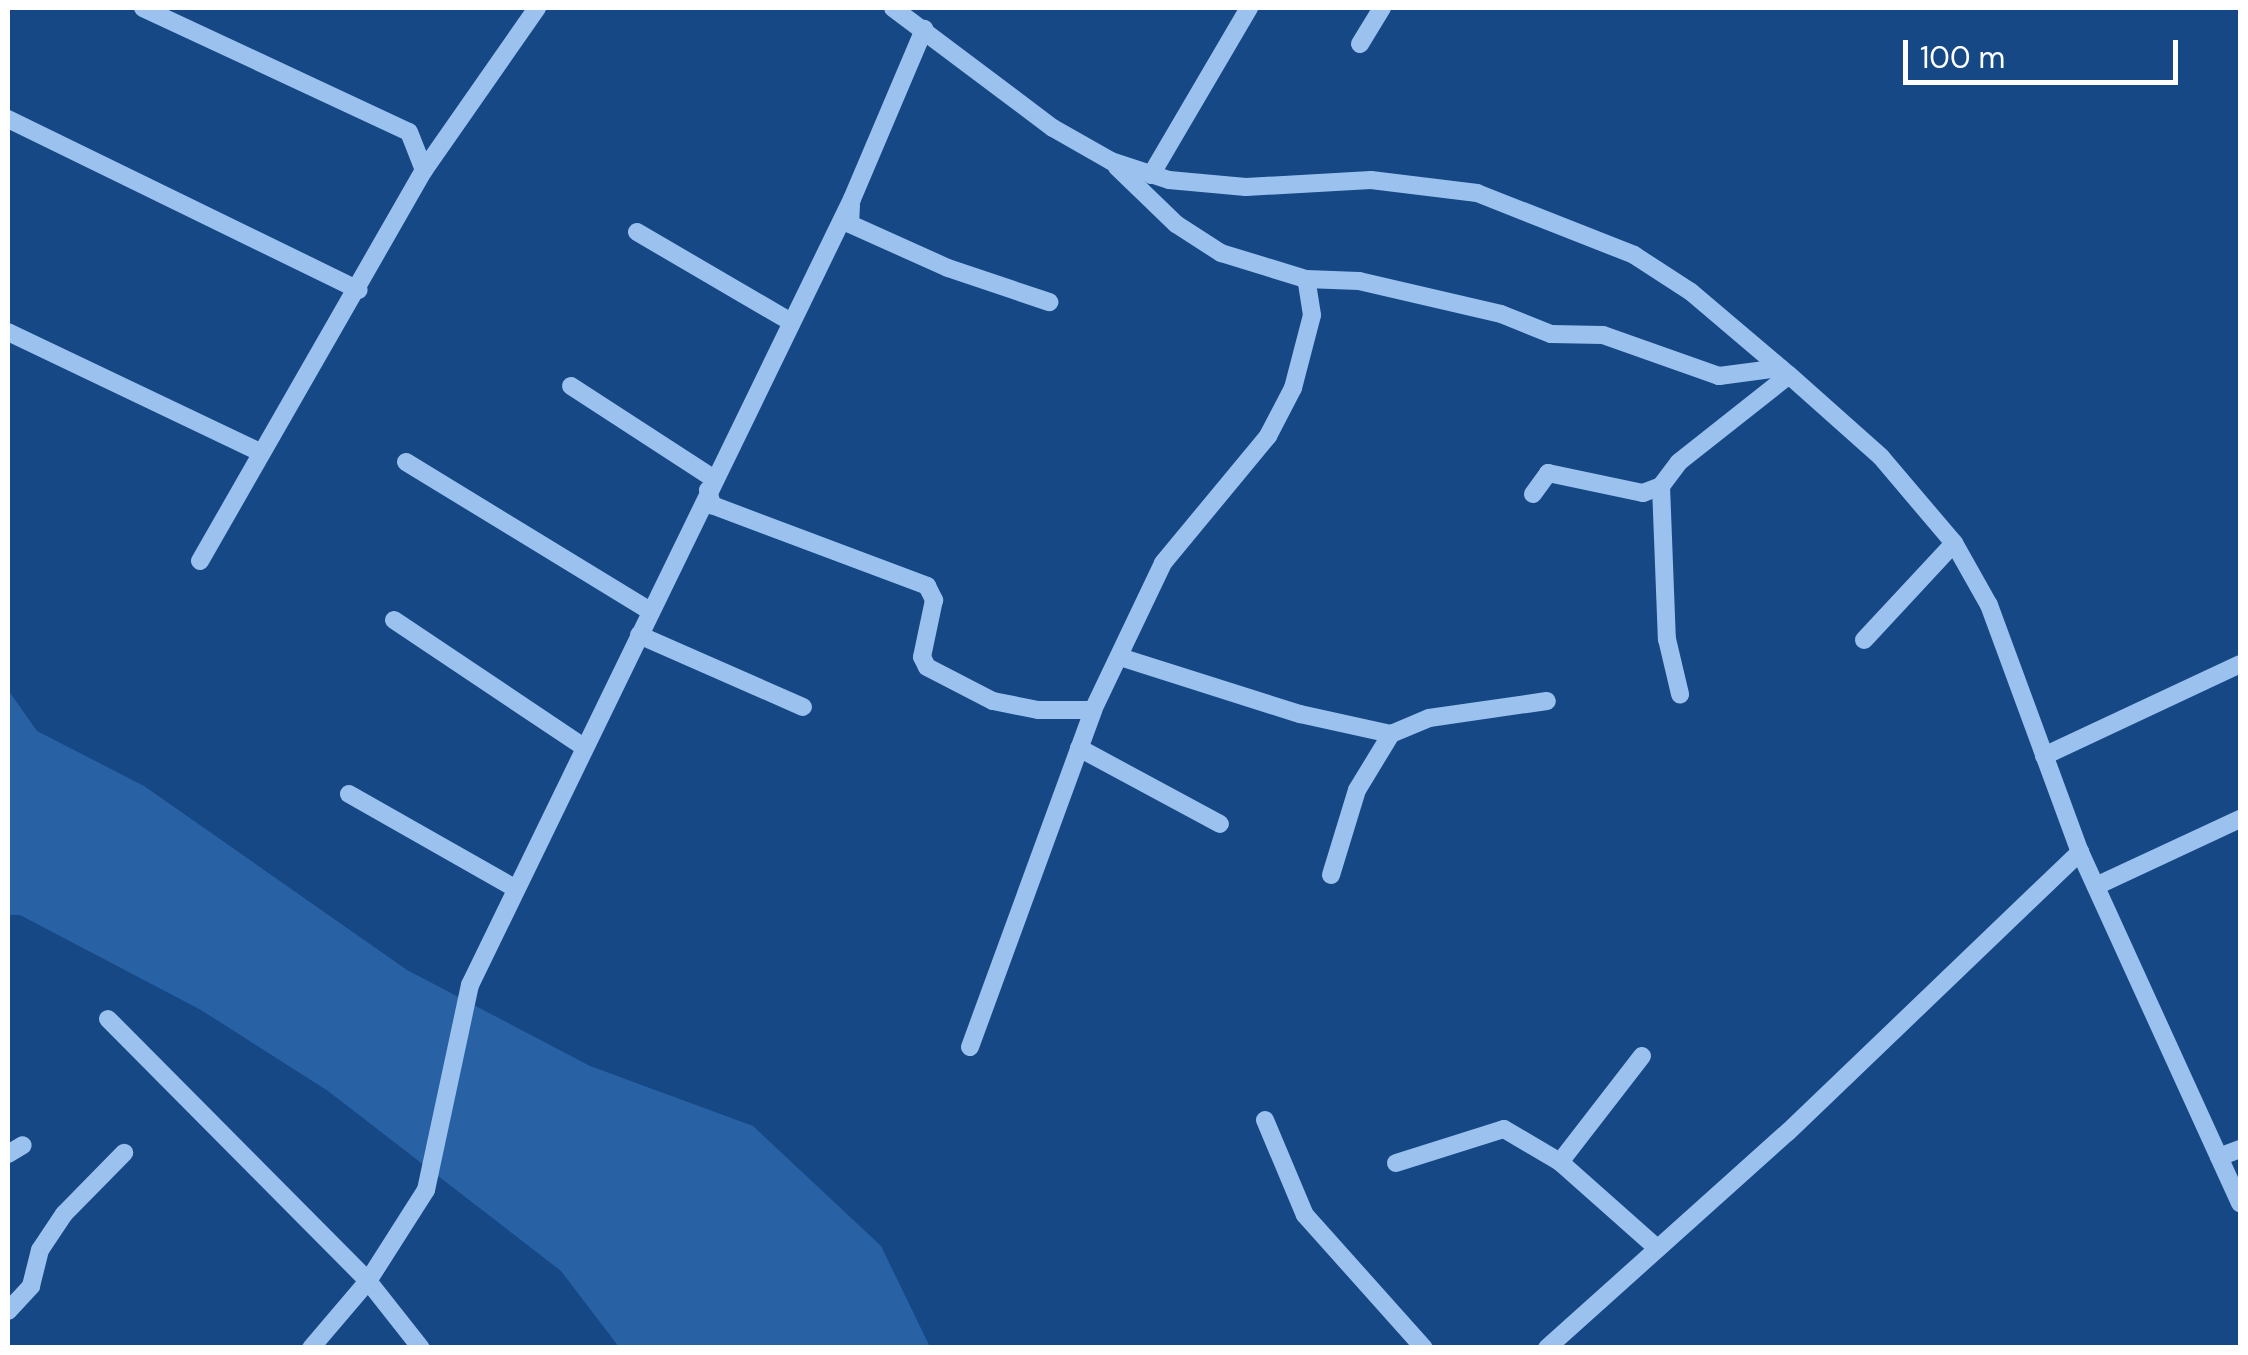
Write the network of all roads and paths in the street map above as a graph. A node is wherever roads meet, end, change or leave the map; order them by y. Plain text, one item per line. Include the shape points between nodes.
1 (143, 8) edge
2 (537, 8) edge
3 (893, 8) edge
4 (1250, 8) edge
5 (1382, 8) edge
6 (924, 28) junction
7 (1360, 44) dead end
8 (8, 119) edge
9 (1111, 161) junction
10 (424, 170) junction
11 (1151, 175) junction
12 (852, 200) junction
13 (637, 232) dead end
14 (1306, 279) junction
15 (359, 290) junction
16 (1050, 302) dead end
17 (791, 322) junction
18 (8, 332) edge
19 (1785, 372) junction
20 (571, 386) dead end
21 (262, 452) junction
22 (406, 462) dead end
23 (711, 484) junction
24 (1662, 486) junction
25 (1534, 494) dead end
26 (1954, 543) junction
27 (200, 561) dead end
28 (650, 611) junction
29 (394, 620) dead end
30 (639, 635) junction
31 (1864, 640) dead end
32 (1120, 657) junction
33 (2240, 664) edge
34 (1680, 694) dead end
35 (1547, 701) dead end
36 (803, 707) dead end
37 (1092, 710) junction
38 (1392, 734) junction
39 (584, 747) junction
40 (1079, 748) junction
41 (2044, 756) junction
42 (349, 794) dead end
43 (2240, 819) edge
44 (1220, 824) dead end
45 (2080, 852) junction
46 (1331, 876) dead end
47 (2096, 886) junction
48 (516, 889) junction
49 (108, 1020) dead end
50 (970, 1047) dead end
51 (1642, 1056) dead end
52 (1265, 1120) dead end
53 (2240, 1150) edge
54 (124, 1153) dead end
55 (2218, 1157) junction
56 (1560, 1162) junction
57 (1396, 1163) dead end
58 (2240, 1203) edge
59 (1658, 1248) junction
60 (368, 1281) junction
61 (8, 1310) edge
62 (312, 1348) edge
63 (421, 1348) edge
64 (1424, 1348) edge
65 (1548, 1348) edge

1 - 10 street via 408,132
2 - 10 street
3 - 6 street
4 - 11 street
5 - 7 street
6 - 9 street via 1053,128
6 - 12 street
8 - 15 street
9 - 11 street
9 - 14 street via 1176,224 1221,253
10 - 15 street
11 - 19 street via 1246,186 1371,180 1477,194 1634,255 1691,292
12 - 16 street via 850,224 948,268
12 - 17 street
13 - 17 street
14 - 19 street via 1359,280 1501,314 1551,334 1602,335 1720,376
14 - 32 street via 1312,315 1293,388 1268,436 1163,563
15 - 21 street
17 - 23 street
18 - 21 street
19 - 24 street via 1680,462
19 - 26 street via 1881,457
20 - 23 street
21 - 27 street
22 - 28 street
23 - 28 street
23 - 37 street via 712,505 927,586 934,600 922,656 927,666 993,701
24 - 25 street via 1643,493 1548,474
24 - 34 street via 1667,638
26 - 31 street
26 - 41 street via 1989,605
28 - 30 street
29 - 39 street
30 - 36 street
30 - 39 street
32 - 37 street
32 - 38 street via 1300,714
33 - 41 street
35 - 38 street via 1430,718
37 - 40 street
38 - 46 street via 1357,790
39 - 48 street
40 - 44 street
40 - 50 street
41 - 45 street
42 - 48 street
43 - 47 street
45 - 47 street
45 - 59 street
47 - 55 street
48 - 60 street via 470,985 426,1190
49 - 60 street
51 - 56 street
52 - 64 street via 1305,1214
53 - 55 street
54 - 61 street via 64,1214 40,1250 31,1286
55 - 58 street
56 - 57 street via 1504,1129
56 - 59 street
59 - 65 street
60 - 62 street
60 - 63 street

